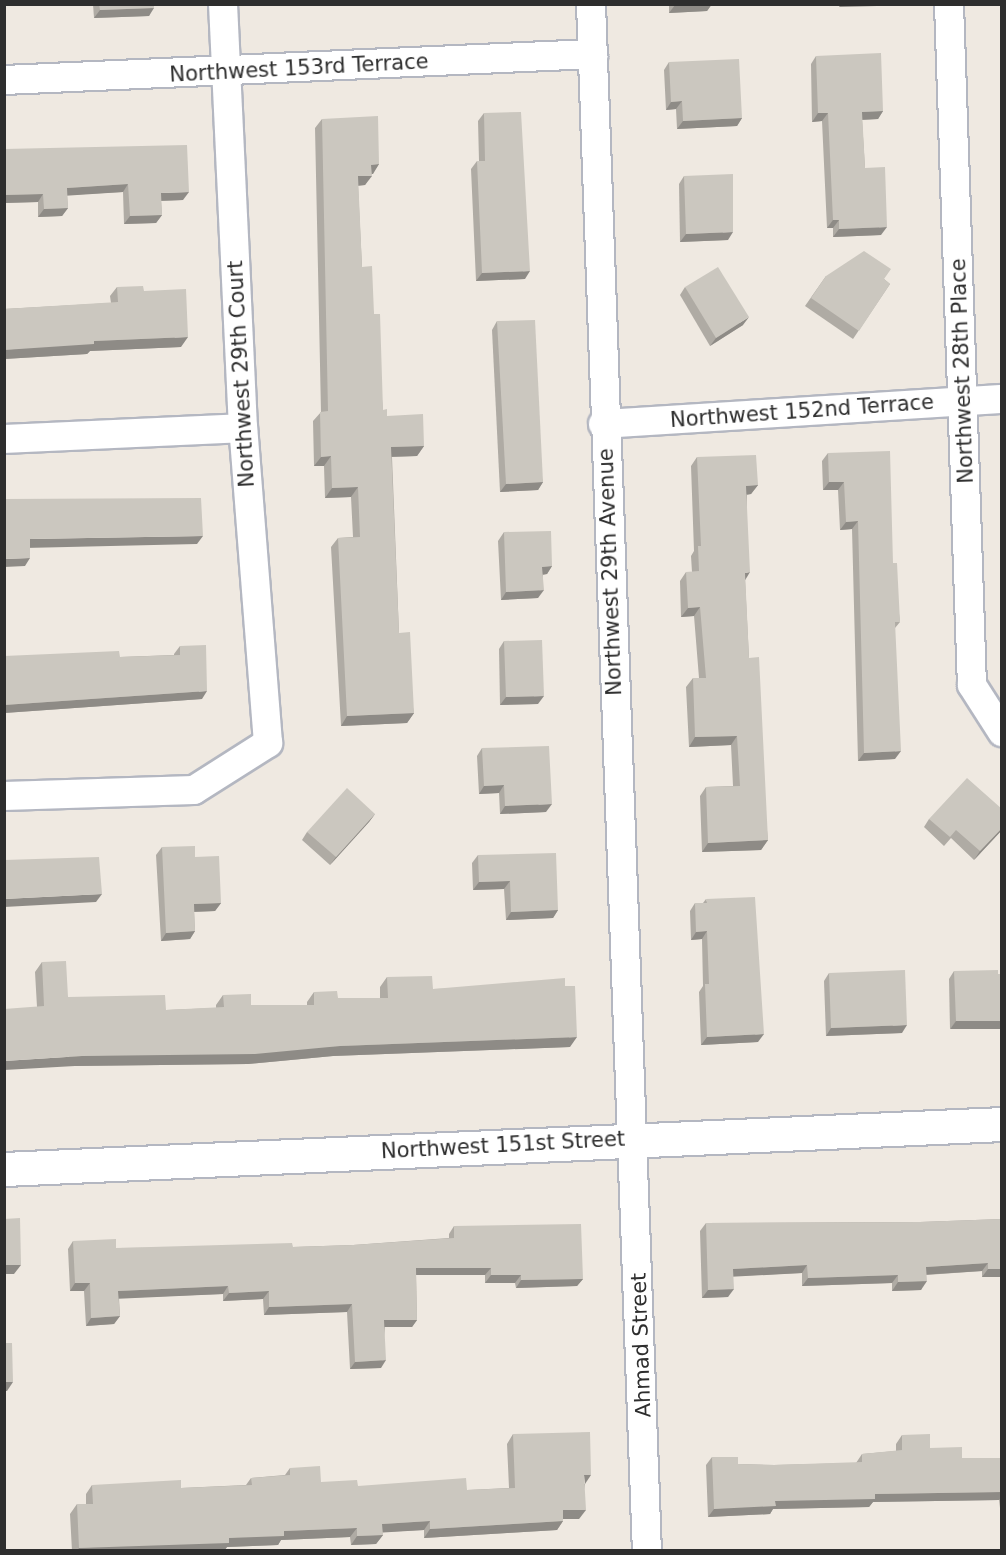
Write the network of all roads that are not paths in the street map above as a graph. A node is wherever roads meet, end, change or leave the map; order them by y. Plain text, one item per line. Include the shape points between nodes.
1 (223, 4) edge
2 (591, 4) edge
3 (949, 4) edge
4 (592, 54) junction
5 (225, 73) junction
6 (4, 80) edge
7 (1002, 399) edge
8 (963, 401) junction
9 (603, 424) junction
10 (243, 428) junction
11 (4, 440) edge
12 (1000, 731) edge
13 (4, 796) edge
14 (1002, 1124) edge
15 (634, 1139) junction
16 (4, 1169) edge
17 (647, 1551) edge

1 - 5 street, Northwest 29th Court
2 - 4 street, Northwest 29th Avenue
3 - 8 street, Northwest 28th Place
4 - 5 street, Northwest 153rd Terrace
4 - 9 street, Northwest 29th Avenue
5 - 6 street, Northwest 153rd Terrace
5 - 10 street, Northwest 29th Court
7 - 8 street, Northwest 152nd Terrace
8 - 9 street, Northwest 152nd Terrace
8 - 12 street, Northwest 28th Place via 972,685
9 - 15 street, Northwest 29th Avenue
10 - 11 street
10 - 13 street, Northwest 29th Court via 268,743 194,790
14 - 15 street, Northwest 151st Street
15 - 16 street, Northwest 151st Street
15 - 17 street, Ahmad Street

